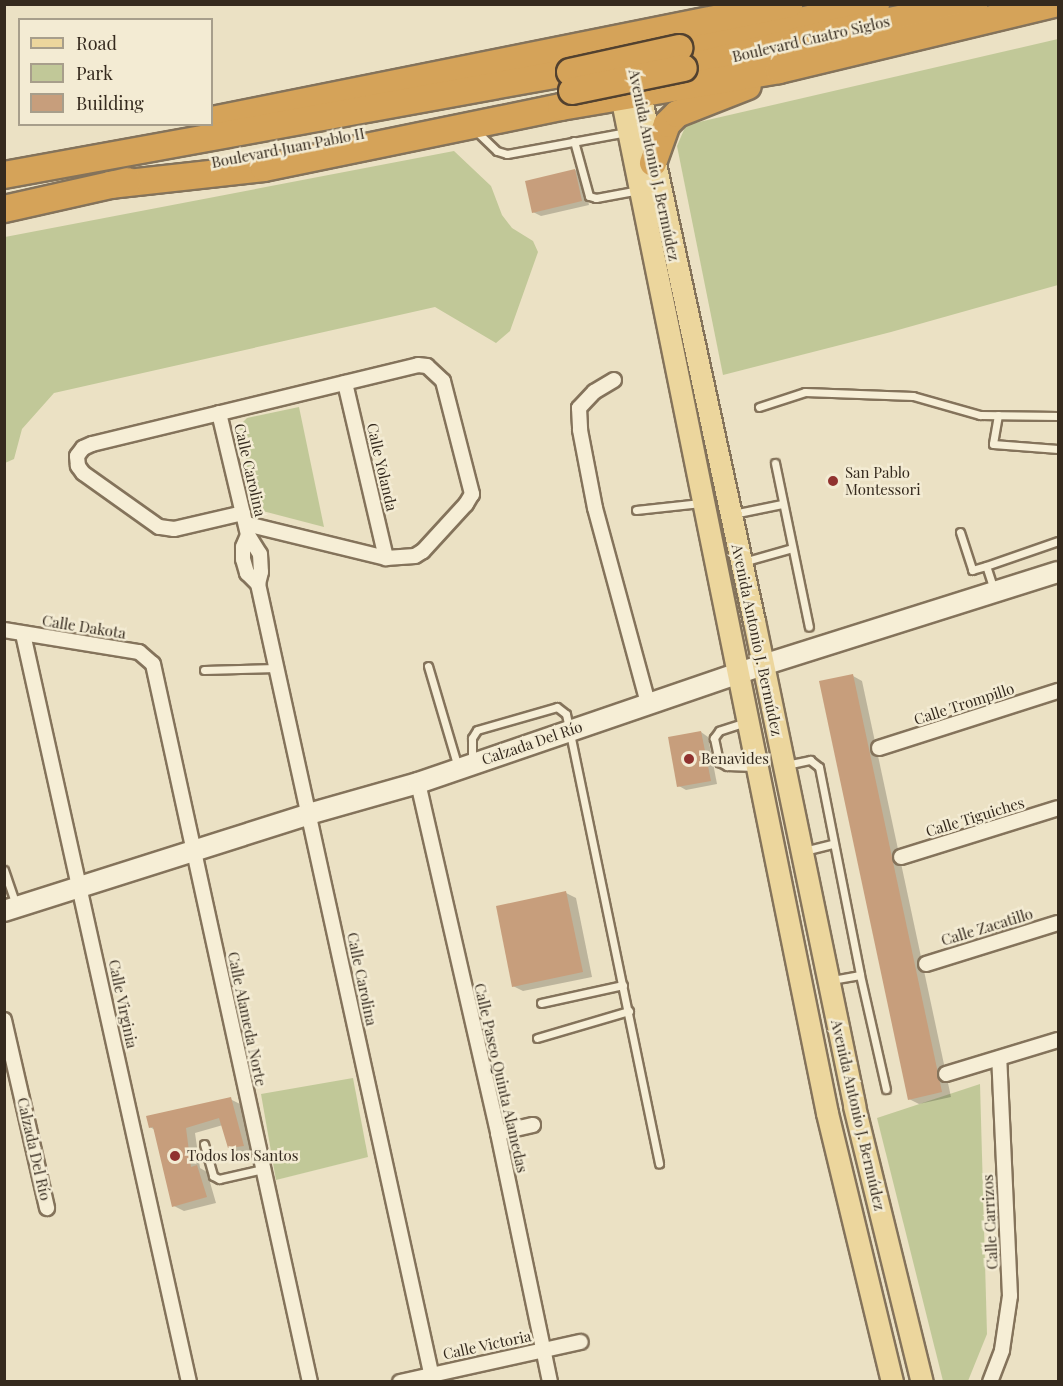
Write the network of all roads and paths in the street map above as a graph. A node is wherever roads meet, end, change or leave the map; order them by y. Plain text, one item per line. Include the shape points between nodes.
1 (789, 4) edge
2 (876, 4) edge
3 (974, 4) edge
4 (1053, 4) edge
5 (619, 40) junction
6 (686, 56) junction
7 (778, 70) junction
8 (568, 80) junction
9 (631, 95) junction
10 (213, 120) edge
11 (182, 126) edge
12 (471, 126) junction
13 (627, 132) junction
14 (574, 141) junction
15 (85, 160) junction
16 (653, 163) junction
17 (4, 175) edge
18 (110, 185) junction
19 (639, 190) junction
20 (4, 209) edge
21 (614, 380) dead end
22 (345, 383) junction
23 (759, 407) dead end
24 (219, 413) junction
25 (998, 415) junction
26 (1059, 416) edge
27 (1059, 449) edge
28 (775, 463) dead end
29 (703, 503) junction
30 (782, 504) junction
31 (636, 510) dead end
32 (730, 515) junction
33 (246, 524) junction
34 (960, 532) dead end
35 (1059, 541) edge
36 (792, 548) junction
37 (386, 558) junction
38 (741, 562) junction
39 (986, 566) junction
40 (1059, 572) edge
41 (995, 592) junction
42 (809, 627) dead end
43 (4, 630) edge
44 (23, 634) junction
45 (153, 664) joint
46 (763, 665) junction
47 (428, 666) dead end
48 (276, 668) junction
49 (204, 670) dead end
50 (738, 674) junction
51 (1059, 691) edge
52 (648, 703) junction
53 (747, 722) junction
54 (570, 730) junction
55 (879, 748) dead end
56 (466, 766) junction
57 (784, 766) junction
58 (756, 767) junction
59 (418, 783) junction
60 (1059, 808) edge
61 (309, 814) junction
62 (833, 844) junction
63 (194, 852) junction
64 (801, 852) junction
65 (901, 857) dead end
66 (4, 870) edge
67 (81, 888) junction
68 (10, 909) edge
69 (1059, 922) edge
70 (926, 964) dead end
71 (860, 975) junction
72 (828, 980) junction
73 (623, 985) junction
74 (541, 1004) dead end
75 (628, 1011) junction
76 (4, 1020) edge
77 (537, 1038) dead end
78 (1059, 1040) edge
79 (999, 1058) junction
80 (946, 1074) dead end
81 (886, 1089) dead end
82 (533, 1125) dead end
83 (498, 1133) junction
84 (204, 1144) dead end
85 (658, 1163) dead end
86 (264, 1169) junction
87 (47, 1208) dead end
88 (581, 1342) dead end
89 (542, 1350) junction
90 (432, 1377) edge
91 (189, 1382) edge
92 (310, 1382) edge
93 (400, 1382) edge
94 (550, 1382) edge
95 (892, 1382) edge
96 (922, 1382) edge
97 (990, 1382) edge

1 - 6 highway
2 - 6 highway, Boulevard Cuatro Siglos
3 - 6 highway, Boulevard Cuatro Siglos
4 - 7 highway
5 - 6 highway
5 - 8 highway
5 - 9 main road, Avenida Antonio J. Bermúdez
6 - 7 highway
6 - 8 highway, bridge
6 - 9 highway
7 - 16 highway via 756,83 677,114 661,137
8 - 9 highway
8 - 10 highway
8 - 12 highway
8 - 15 highway, Boulevard Juan Pablo II
8 - 18 highway, Boulevard Juan Pablo II
9 - 13 main road, Avenida Antonio J. Bermúdez
9 - 16 main road, Avenida Antonio J. Bermúdez
11 - 15 highway
12 - 14 lane via 502,154
12 - 18 highway via 264,168
13 - 14 lane
13 - 19 main road, Avenida Antonio J. Bermúdez
14 - 19 lane via 589,196
15 - 17 highway, Boulevard Juan Pablo II
16 - 32 main road, Avenida Antonio J. Bermúdez
18 - 20 highway, Boulevard Juan Pablo II
19 - 29 main road, Avenida Antonio J. Bermúdez
21 - 52 street via 594,392 579,408 580,430 595,508
22 - 24 street
22 - 37 street, Calle Yolanda
22 - 37 street via 427,366 443,381 471,490 466,504 423,551 415,556
23 - 25 lane via 816,392 913,396 955,409
24 - 33 street, Calle Carolina
24 - 33 street via 88,445 77,456 78,466 165,528
25 - 26 lane
25 - 27 lane via 993,444
28 - 30 lane
29 - 31 lane
29 - 50 main road, Avenida Antonio J. Bermúdez
30 - 32 lane
30 - 36 lane
32 - 38 main road, Avenida Antonio J. Bermúdez
33 - 37 street
33 - 48 street, Calle Carolina via 243,559 247,573 258,584
34 - 39 lane via 972,570
35 - 39 lane
36 - 38 lane
36 - 42 lane
38 - 46 main road, Avenida Antonio J. Bermúdez
39 - 41 lane
40 - 41 street, Calzada Del Río
41 - 46 street, Calzada Del Río
43 - 44 street, Calle Dakota
44 - 45 street, Calle Dakota via 139,652
44 - 67 street, Calle Virginia
45 - 63 street, Calle Alameda Norte
46 - 50 street, Calzada Del Río
46 - 57 main road, Avenida Antonio J. Bermúdez
47 - 56 lane
48 - 49 lane
48 - 61 street, Calle Carolina
50 - 52 street, Calzada Del Río
50 - 53 main road, Avenida Antonio J. Bermúdez
51 - 55 street, Calle Trompillo
52 - 54 street, Calzada Del Río
53 - 58 main road, Avenida Antonio J. Bermúdez
53 - 58 lane via 719,731 714,738 719,762
54 - 56 street, Calzada Del Río
54 - 56 lane via 564,711 557,707 477,730
54 - 73 lane
56 - 59 street, Calzada Del Río
57 - 62 lane via 810,760 819,767
57 - 64 main road, Avenida Antonio J. Bermúdez
58 - 95 main road, Avenida Antonio J. Bermúdez via 827,1113
59 - 61 street, Calzada Del Río
59 - 83 street, Calle Paseo Quinta Alamedas
60 - 65 street, Calle Tiguiches
61 - 63 street, Calzada Del Río
61 - 90 street, Calle Carolina
62 - 64 lane
62 - 71 lane
63 - 67 street, Calzada Del Río
63 - 86 street, Calle Alameda Norte
64 - 72 main road, Avenida Antonio J. Bermúdez
66 - 68 lane
67 - 68 street, Calzada Del Río
67 - 91 street, Calle Virginia
69 - 70 street, Calle Zacatillo
71 - 72 lane
71 - 81 lane
72 - 96 main road, Avenida Antonio J. Bermúdez via 854,1106
73 - 74 lane
73 - 75 lane
75 - 77 lane
75 - 85 lane
76 - 87 street, Calzada Del Río
78 - 79 street
79 - 80 street
79 - 97 street, Calle Carrizos via 1010,1296 1002,1350
82 - 83 street
83 - 89 street, Calle Paseo Quinta Alamedas
84 - 86 lane via 213,1176 219,1179
86 - 92 street, Calle Alameda Norte
88 - 89 street, Calle Victoria
89 - 90 street, Calle Victoria
89 - 94 street, Calle Paseo Quinta Alamedas
90 - 93 street, Calle Victoria

